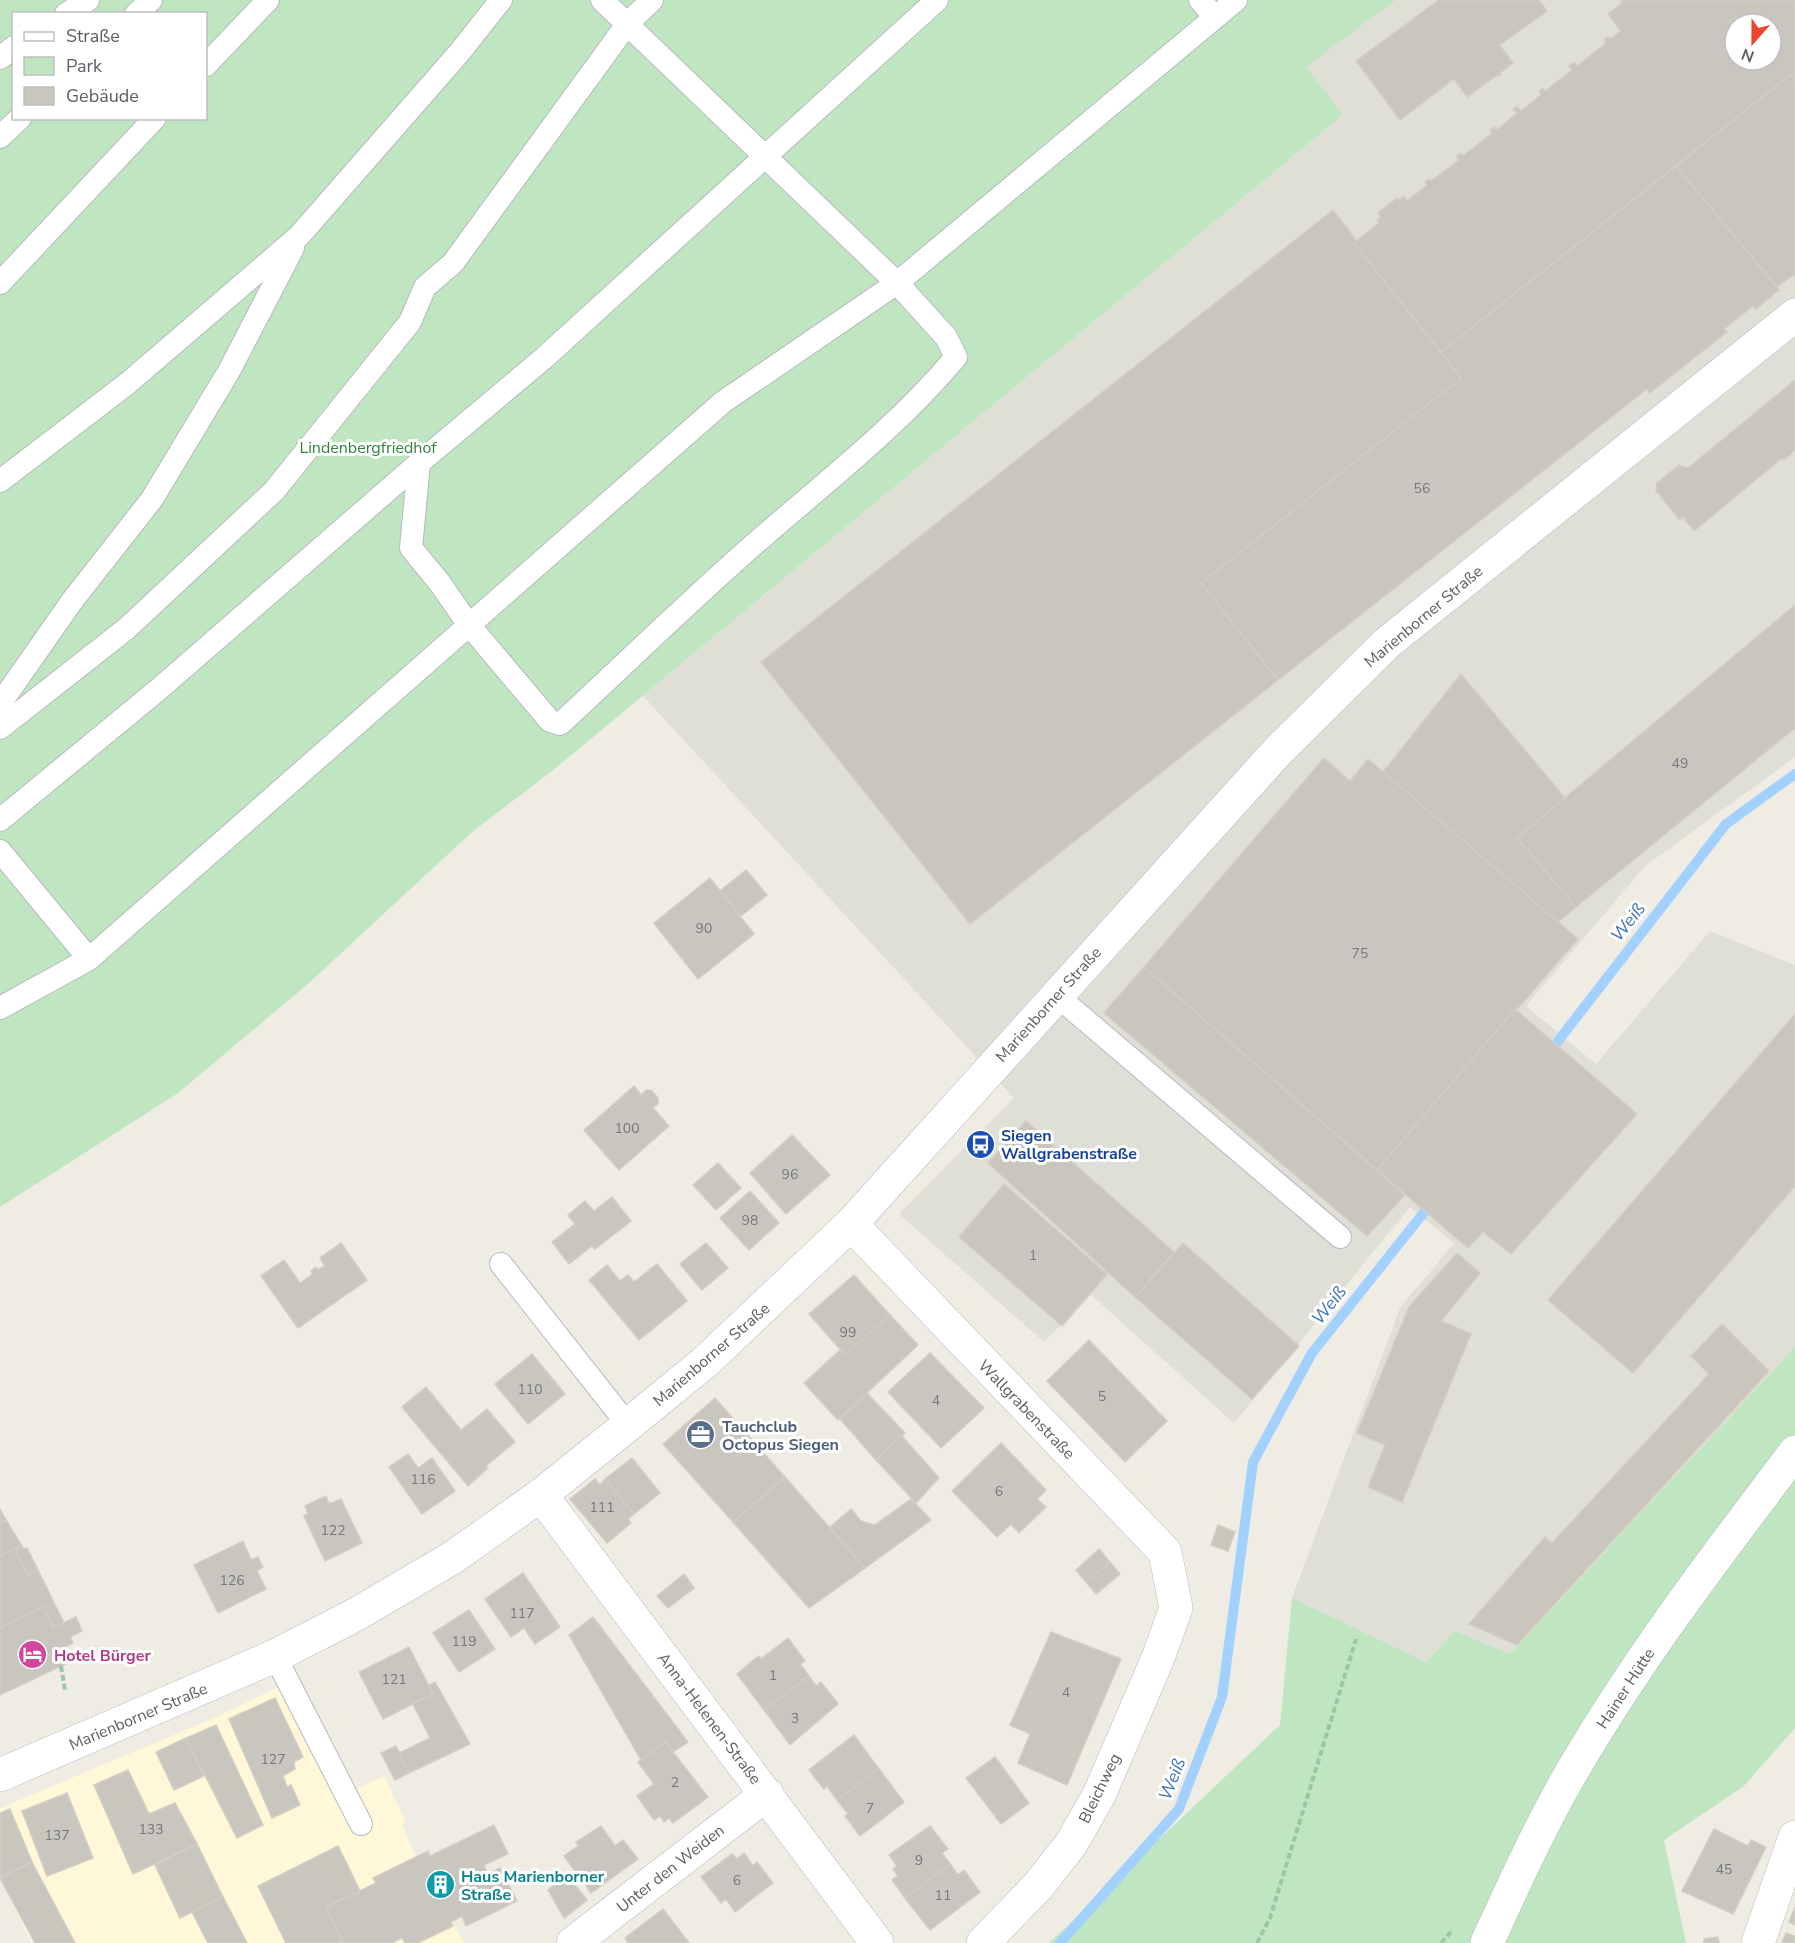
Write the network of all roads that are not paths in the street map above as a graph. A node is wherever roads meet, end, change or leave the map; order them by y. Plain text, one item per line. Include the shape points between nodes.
1 (88, 0) edge
2 (151, 0) edge
3 (268, 0) edge
4 (501, 0) edge
5 (602, 0) edge
6 (652, 0) edge
7 (937, 0) edge
8 (1200, 0) edge
9 (1236, 0) edge
10 (69, 12) edge
11 (138, 12) edge
12 (1215, 17) junction
13 (628, 23) junction
14 (12, 49) edge
15 (0, 58) edge
16 (207, 64) edge
17 (18, 120) edge
18 (152, 120) edge
19 (0, 136) edge
20 (764, 156) junction
21 (299, 236) junction
22 (0, 283) edge
23 (897, 283) junction
24 (1795, 315) edge
25 (419, 463) junction
26 (0, 481) edge
27 (469, 625) junction
28 (0, 704) edge
29 (0, 728) edge
30 (0, 820) edge
31 (0, 851) edge
32 (88, 959) junction
33 (1056, 995) junction
34 (0, 1008) edge
35 (851, 1224) junction
36 (1340, 1236) dead end
37 (501, 1264) dead end
38 (628, 1425) junction
39 (1795, 1452) edge
40 (541, 1495) junction
41 (1176, 1608) joint
42 (275, 1656) junction
43 (0, 1775) edge
44 (767, 1794) junction
45 (361, 1824) dead end
46 (1795, 1837) edge
47 (573, 1943) edge
48 (877, 1943) edge
49 (983, 1943) edge
50 (1487, 1943) edge
51 (1758, 1943) edge

1 - 10 lane
2 - 11 lane
3 - 16 lane
4 - 21 lane
5 - 13 lane
6 - 13 lane
7 - 20 lane
8 - 12 lane
9 - 12 lane
12 - 23 lane
13 - 20 lane
13 - 29 lane via 453,263 425,287 410,322 274,491 126,629
14 - 15 lane
17 - 19 lane
18 - 22 lane
20 - 23 lane
20 - 25 lane via 544,358
21 - 26 lane via 128,383
21 - 28 lane via 229,371 152,499 72,601
23 - 27 lane via 723,402
23 - 27 lane via 945,337 956,357 876,441 749,549 560,724 550,721
24 - 33 street, Marienborner Straße via 1387,643 1276,752
25 - 27 lane via 411,548
25 - 30 lane via 159,689
27 - 32 lane
31 - 32 lane
32 - 34 lane
33 - 35 street, Marienborner Straße
33 - 36 lane
35 - 38 street, Marienborner Straße via 705,1362
35 - 41 street, Wallgrabenstraße via 1165,1552
37 - 38 lane
38 - 40 street, Marienborner Straße
39 - 50 street, Hainer Hütte via 1641,1661 1573,1769
40 - 42 street, Marienborner Straße via 452,1558 356,1615
40 - 44 street, Anna-Helenen-Straße
41 - 49 street, Bleichweg via 1099,1795 1071,1844 1038,1886
42 - 43 street, Marienborner Straße
42 - 45 lane
44 - 47 street, Unter den Weiden
44 - 48 street, Anna-Helenen-Straße
46 - 51 street

